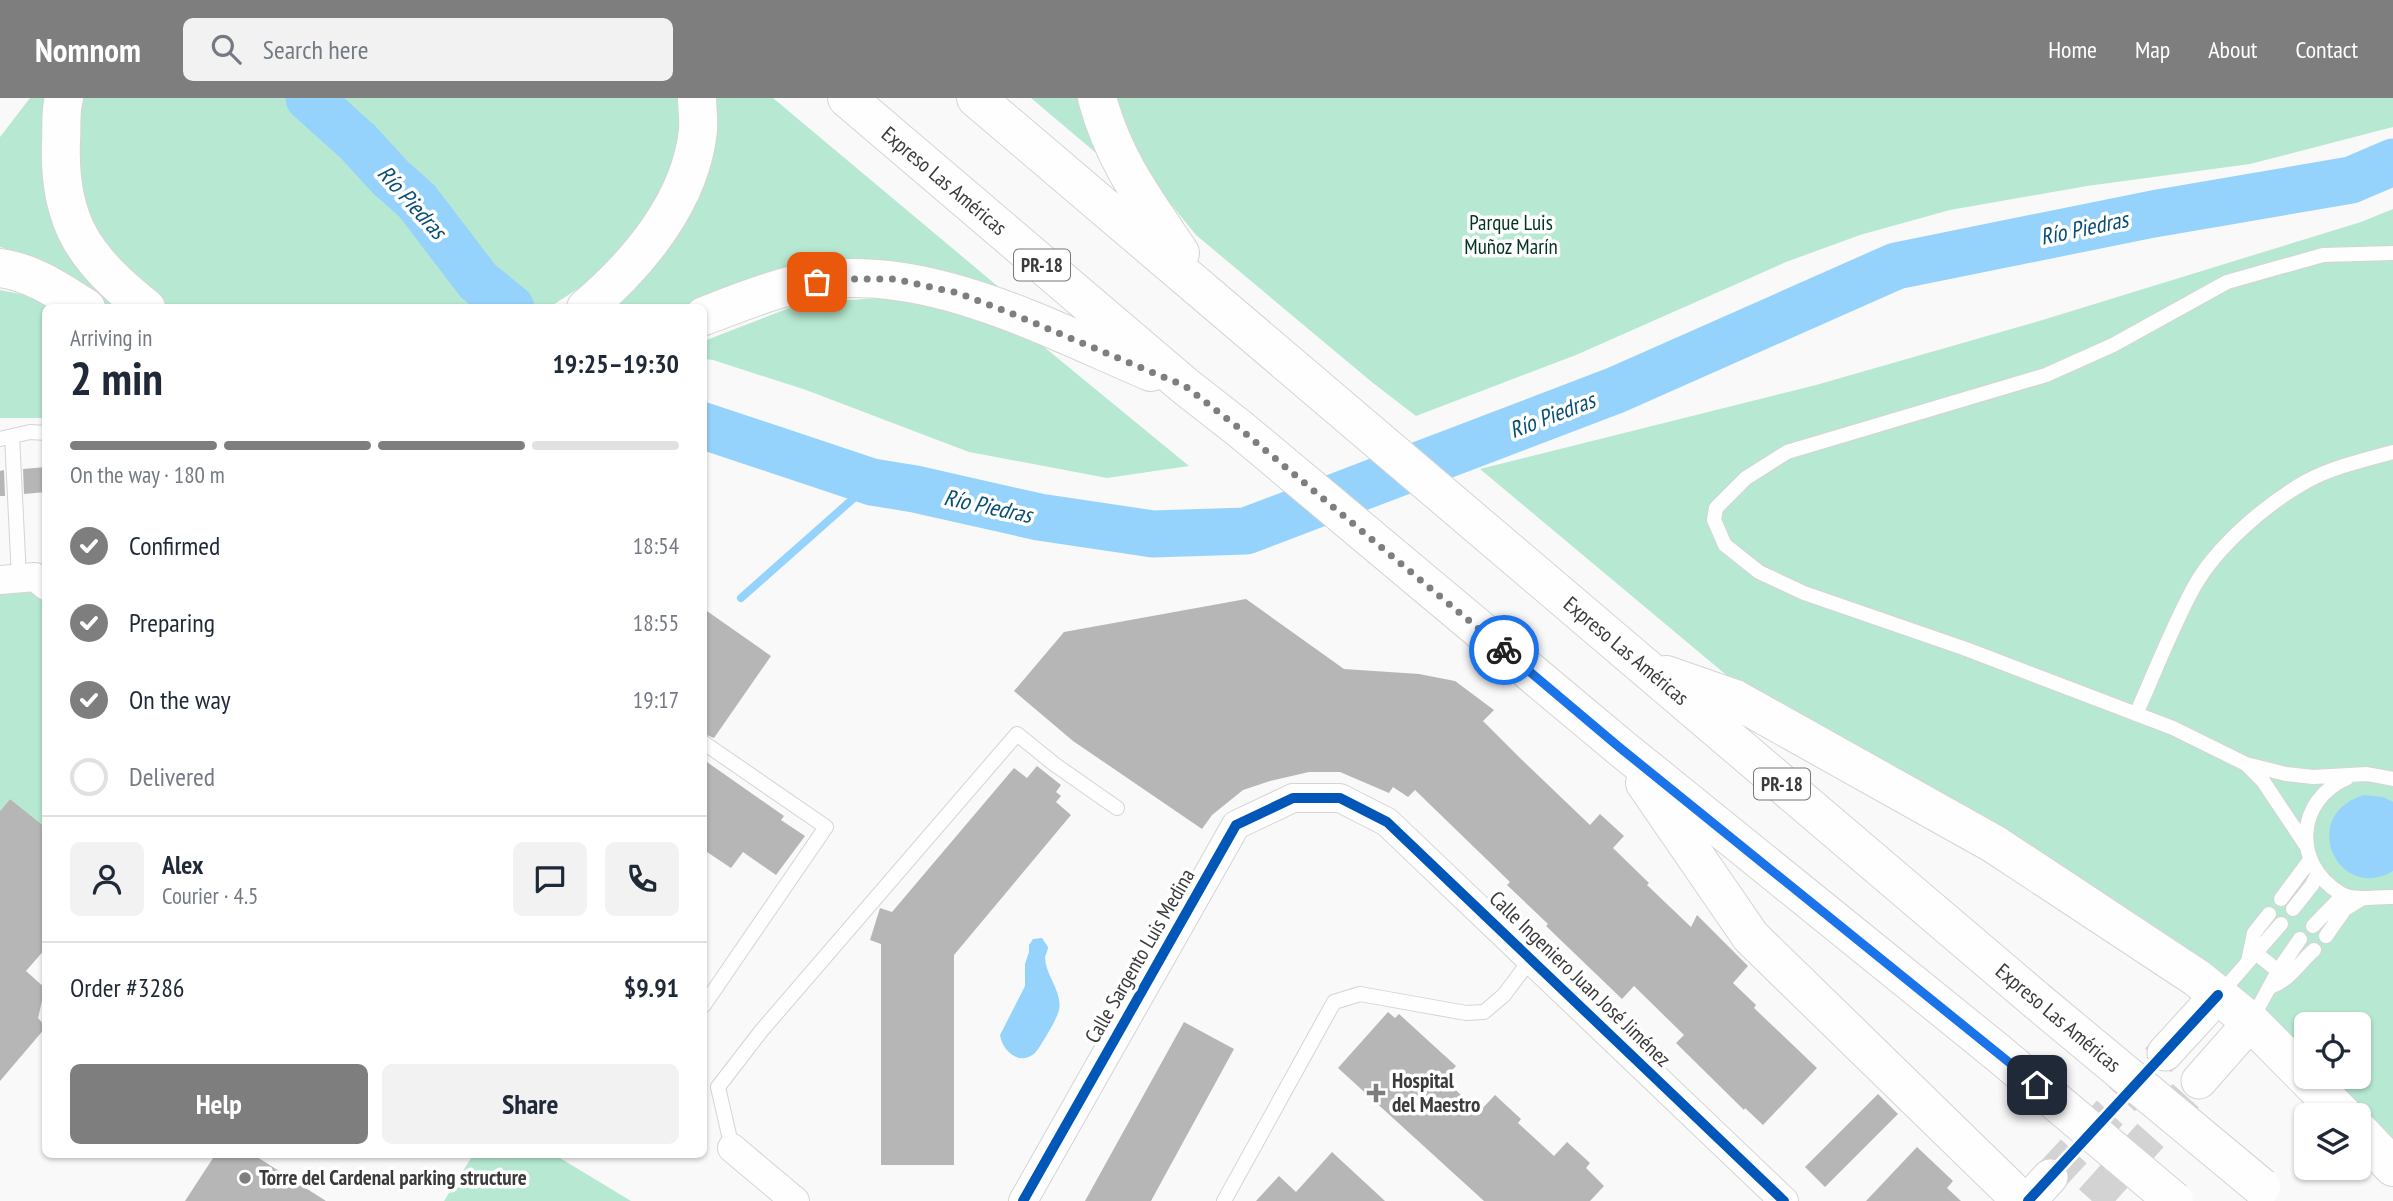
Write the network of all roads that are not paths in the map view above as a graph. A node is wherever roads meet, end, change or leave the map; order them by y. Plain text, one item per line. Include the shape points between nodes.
1 (64, 98) edge
2 (697, 98) edge
3 (847, 98) edge
4 (976, 98) edge
5 (1097, 98) edge
6 (2393, 253) edge
7 (0, 268) edge
8 (1207, 293) junction
9 (80, 304) edge
10 (141, 304) edge
11 (590, 304) edge
12 (707, 315) edge
13 (1185, 386) junction
14 (42, 433) edge
15 (6, 437) edge
16 (2393, 452) edge
17 (22, 581) edge
18 (1644, 667) junction
19 (2136, 714) junction
20 (707, 745) edge
21 (1619, 747) junction
22 (2246, 764) junction
23 (2352, 776) junction
24 (2393, 779) edge
25 (1340, 798) joint
26 (1117, 808) dead end
27 (2311, 859) junction
28 (2343, 895) junction
29 (2390, 896) edge
30 (2363, 898) junction
31 (2281, 900) dead end
32 (2293, 909) dead end
33 (2269, 914) dead end
34 (2281, 924) dead end
35 (2312, 926) dead end
36 (2326, 936) dead end
37 (2300, 939) dead end
38 (2314, 950) dead end
39 (2252, 958) junction
40 (1531, 959) junction
41 (2278, 971) junction
42 (2269, 987) junction
43 (2218, 995) junction
44 (707, 1001) edge
45 (2250, 1022) junction
46 (2165, 1053) tunnel mouth
47 (2199, 1081) tunnel mouth
48 (2331, 1103) edge
49 (2371, 1144) edge
50 (733, 1148) joint
51 (2393, 1167) edge
52 (2033, 1193) edge
53 (2270, 1194) edge
54 (1777, 1199) edge
55 (795, 1201) edge
56 (1023, 1201) edge
57 (1224, 1201) edge
58 (2174, 1201) edge

1 - 10 highway via 60,166 69,217 83,246
2 - 11 highway via 698,131 688,173 665,220
3 - 13 highway, Expreso Las Américas / PR-18
4 - 8 highway, Expreso Las Américas / PR-18
5 - 8 highway via 1126,172
6 - 19 lane via 2323,255 2227,282 2113,345 2046,375 1787,452 1746,478 1716,508 1714,520 1725,545 1759,572 1804,593
7 - 9 highway via 46,282
8 - 18 highway, Expreso Las Américas / PR-18
12 - 13 highway via 796,284 894,279 983,302
13 - 21 highway, Expreso Las Américas / PR-18
14 - 15 lane
15 - 17 lane
16 - 19 lane via 2307,481 2245,527 2195,585
18 - 43 highway via 1735,699 1994,844
18 - 53 highway, Expreso Las Américas / PR-18, bridge
19 - 22 lane
20 - 44 lane via 825,827
21 - 52 highway via 1751,937
21 - 58 highway, Expreso Las Américas / PR-18, bridge
22 - 23 lane via 2286,774
22 - 27 lane via 2263,781
23 - 24 lane
23 - 27 lane via 2316,802 2308,823
25 - 40 street, Calle Ingeniero Juan José Jiménez via 1387,822
25 - 56 street, Calle Sargento Luis Medina via 1293,798 1236,825
26 - 50 lane via 1017,734 718,1087
27 - 28 lane
27 - 31 lane
27 - 32 lane via 2312,885
28 - 30 lane
28 - 35 lane
29 - 30 lane
30 - 36 lane via 2345,909
33 - 39 lane via 2254,933
34 - 39 lane
37 - 41 lane
38 - 42 lane via 2279,984
39 - 41 lane
39 - 43 lane
40 - 54 street, Calle Ingeniero Juan José Jiménez
40 - 57 lane via 1504,995 1484,1012 1466,1013 1360,994 1334,1002
41 - 42 lane
42 - 45 lane
43 - 45 highway
43 - 46 street
45 - 47 street
45 - 48 highway
49 - 51 highway
50 - 55 street

